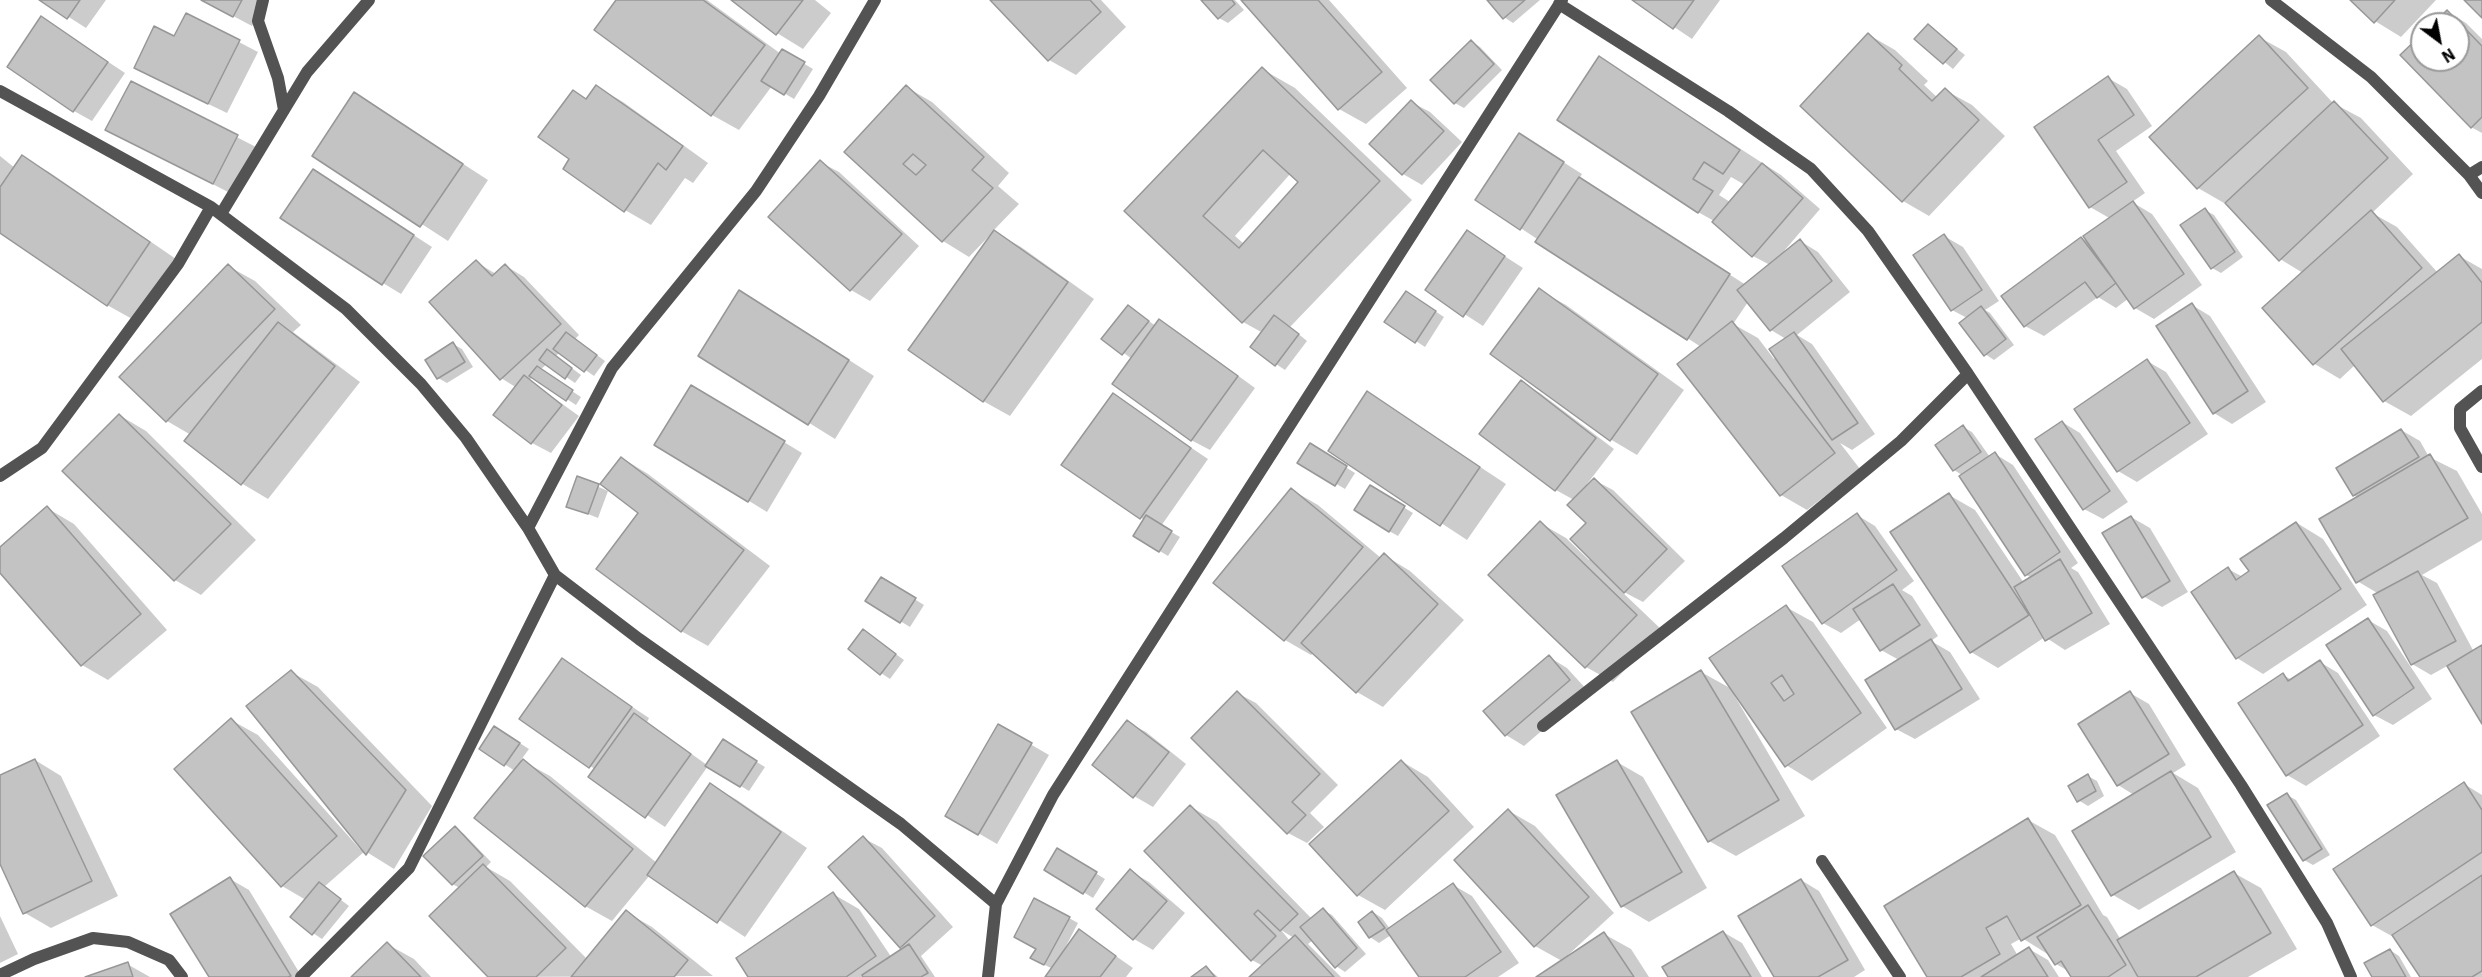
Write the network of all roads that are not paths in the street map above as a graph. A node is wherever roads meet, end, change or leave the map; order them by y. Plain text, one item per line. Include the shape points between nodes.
1 (263, 0) edge
2 (369, 0) edge
3 (875, 0) edge
4 (2271, 0) edge
5 (1560, 2) edge
6 (0, 91) edge
7 (284, 110) junction
8 (2482, 167) edge
9 (2469, 175) junction
10 (2482, 193) edge
11 (216, 211) junction
12 (1968, 374) junction
13 (2482, 391) edge
14 (2482, 467) edge
15 (0, 476) edge
16 (528, 528) junction
17 (555, 575) junction
18 (1543, 726) dead end
19 (1822, 861) dead end
20 (996, 904) junction
21 (0, 975) edge
22 (182, 977) edge
23 (301, 977) edge
24 (988, 977) edge
25 (1899, 977) edge
26 (2351, 977) edge

1 - 7 street via 258,21 278,78
2 - 7 street via 307,72
3 - 16 street via 819,96 756,191 612,368
4 - 9 street via 2371,76
5 - 12 street via 1810,169 1868,231
5 - 20 street via 1053,795
6 - 11 street
7 - 11 street
8 - 9 street
9 - 10 street
11 - 15 street via 42,448
11 - 16 street via 346,309 421,384 466,438
12 - 18 street via 1902,441 1775,546
12 - 26 street via 2241,785 2327,924
13 - 14 street via 2460,409 2460,428
16 - 17 street
17 - 20 street via 901,824
17 - 23 street via 409,868
19 - 25 street
20 - 24 street
21 - 22 street via 93,938 128,942 169,960

